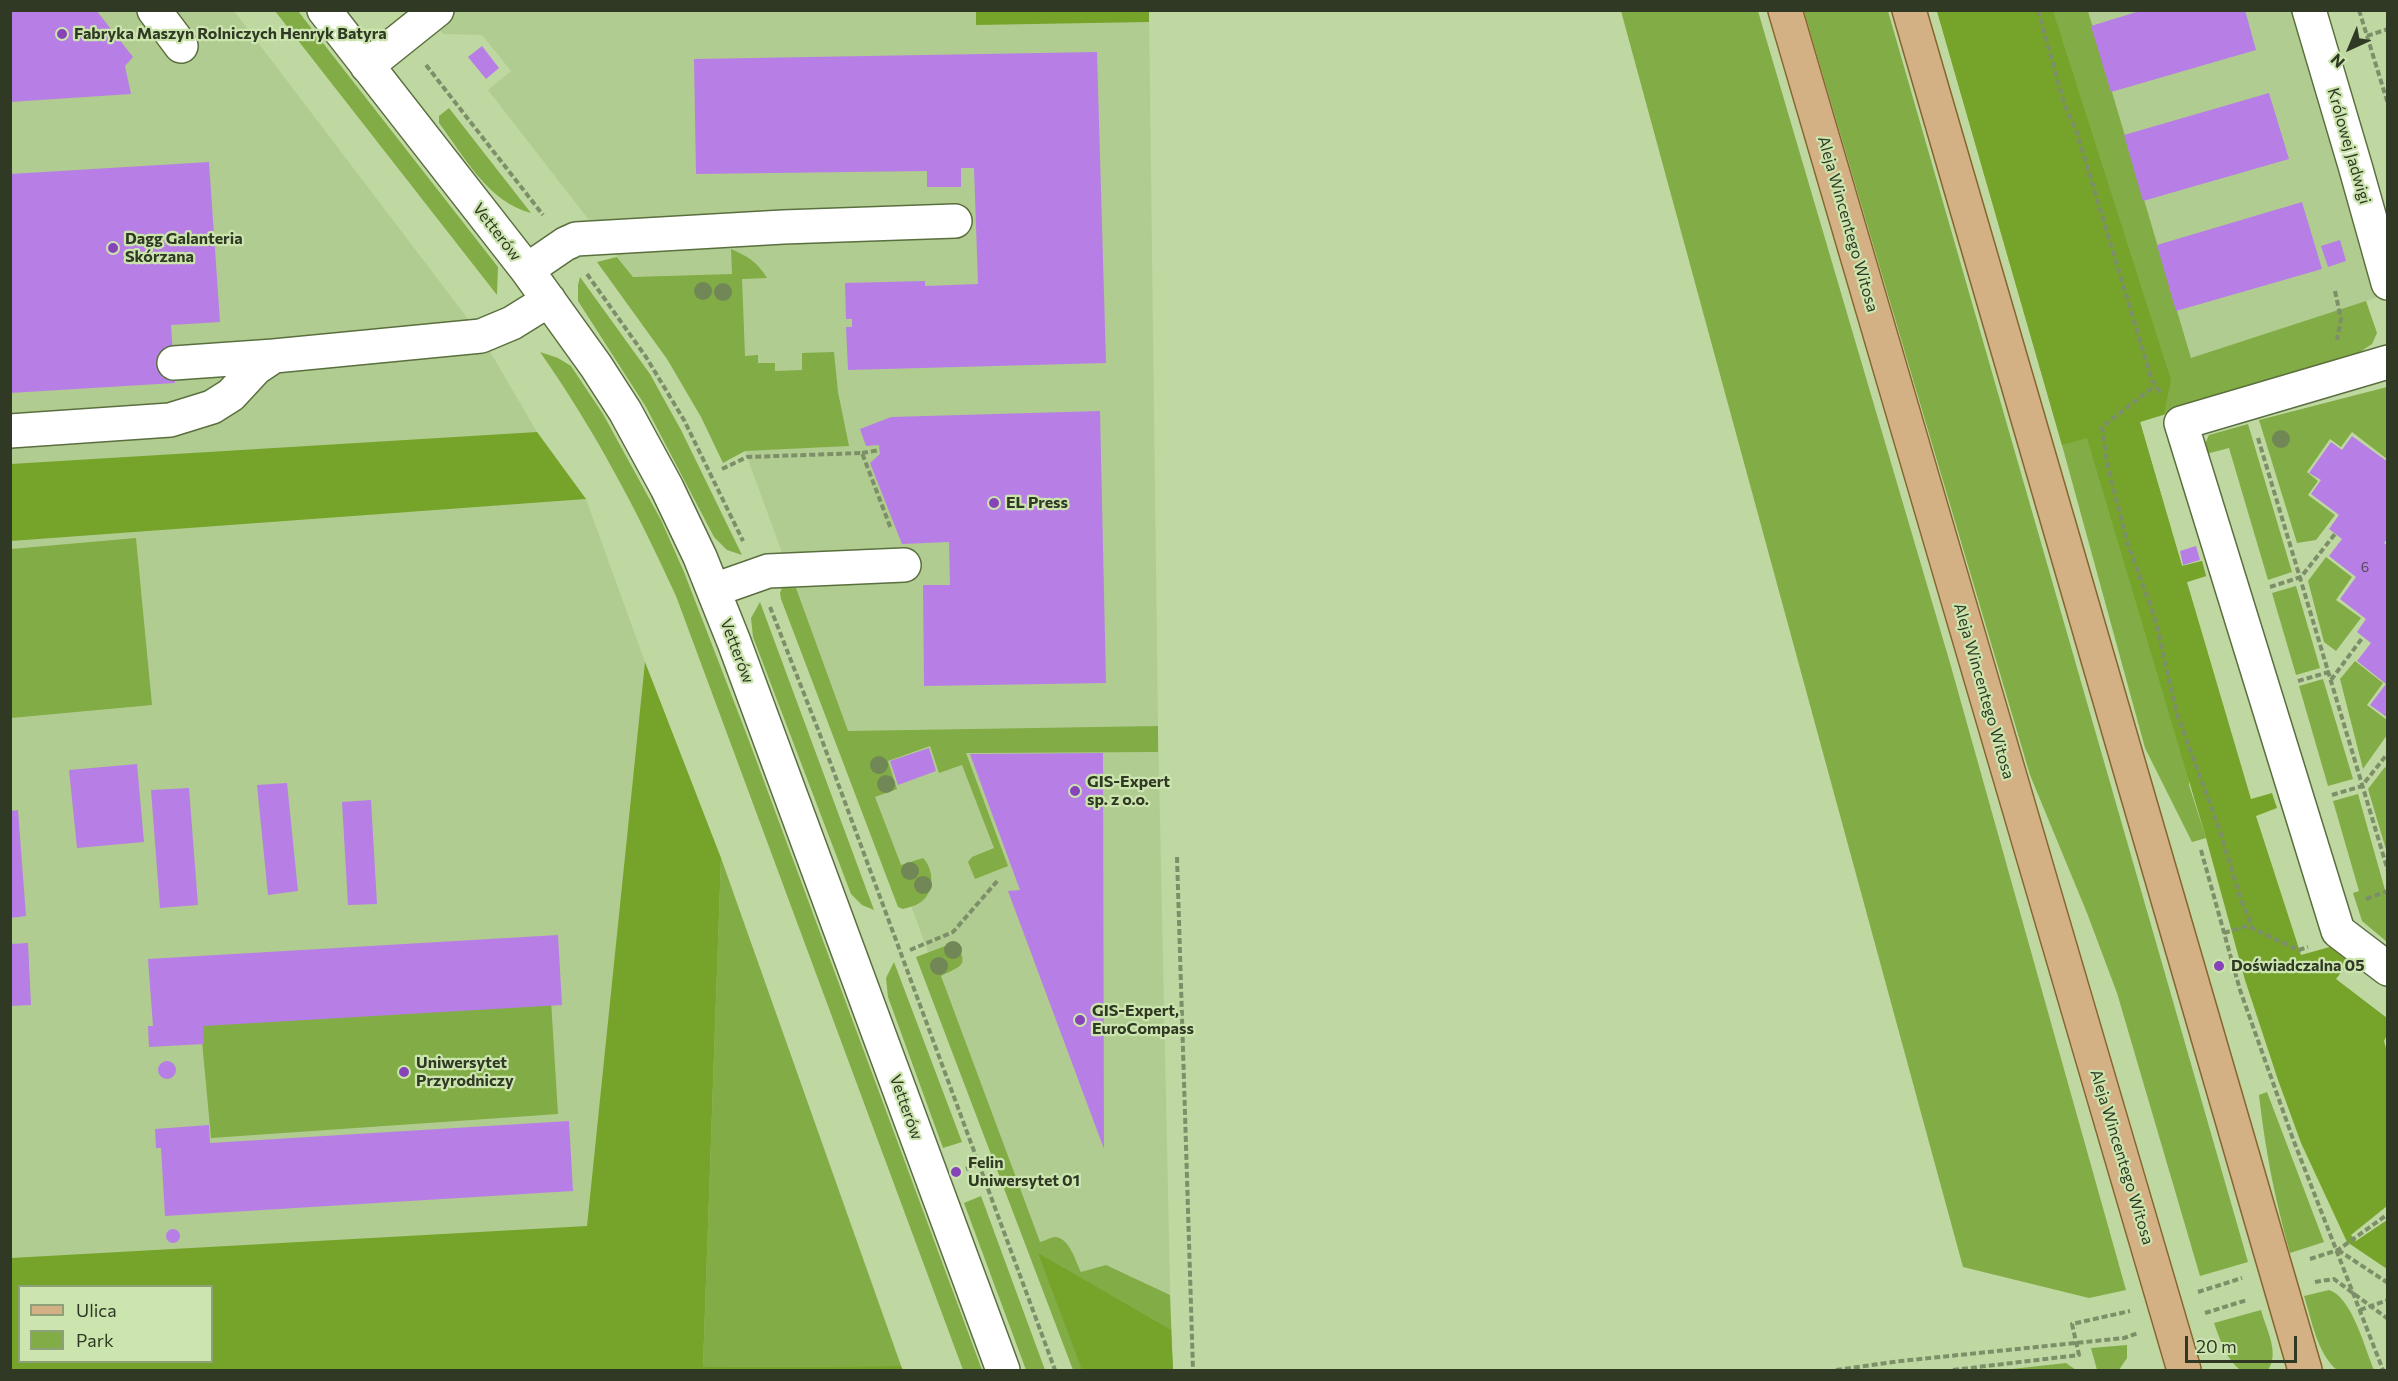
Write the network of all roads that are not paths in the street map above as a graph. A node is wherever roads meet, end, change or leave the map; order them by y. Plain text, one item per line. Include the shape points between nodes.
1 (154, 10) edge
2 (324, 10) edge
3 (437, 10) edge
4 (1785, 10) edge
5 (1909, 10) edge
6 (2309, 10) edge
7 (181, 45) dead end
8 (367, 66) junction
9 (955, 221) dead end
10 (527, 270) junction
11 (2388, 283) edge
12 (549, 300) junction
13 (274, 356) junction
14 (2388, 362) edge
15 (174, 363) dead end
16 (10, 431) edge
17 (899, 551) road end
18 (714, 590) junction
19 (2388, 969) edge
20 (1003, 1371) edge
21 (2184, 1371) edge
22 (2305, 1371) edge

1 - 7 street
2 - 8 street, Vetterów
3 - 8 street
4 - 21 main road, Aleja Wincentego Witosa
5 - 22 main road
6 - 11 street, Królowej Jadwigi
8 - 10 street, Vetterów
9 - 10 street via 576,239
10 - 12 street, Vetterów
12 - 13 street via 512,323 481,336
12 - 18 street, Vetterów via 637,433
13 - 15 street
13 - 16 street via 256,368 231,396 212,407 170,420
14 - 19 street via 2181,423 2338,932
17 - 18 street via 768,571
18 - 20 street, Vetterów

